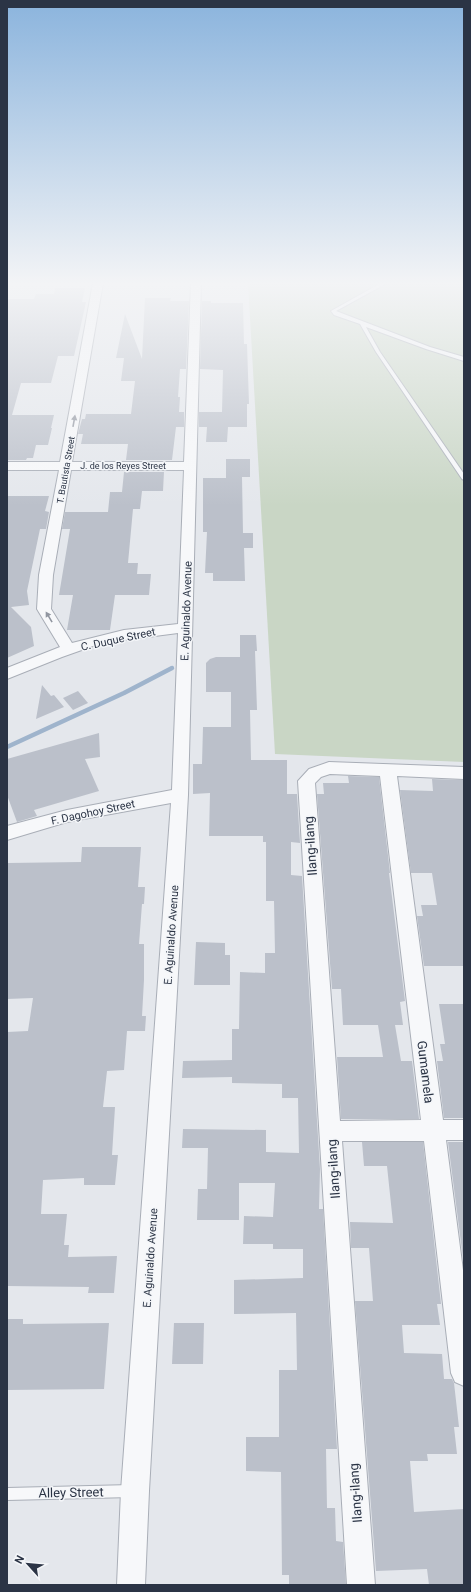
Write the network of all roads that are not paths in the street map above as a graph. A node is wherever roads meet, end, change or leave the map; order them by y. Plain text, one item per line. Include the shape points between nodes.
1 (85, 357) edge
2 (194, 357) edge
3 (382, 357) edge
4 (7, 466) edge
5 (66, 466) junction
6 (191, 466) junction
7 (464, 478) edge
8 (185, 628) junction
9 (69, 650) junction
10 (7, 674) edge
11 (388, 770) junction
12 (464, 773) edge
13 (180, 795) junction
14 (7, 833) edge
15 (433, 1130) junction
16 (464, 1130) edge
17 (331, 1131) junction
18 (464, 1373) edge
19 (135, 1491) junction
20 (7, 1494) edge
21 (130, 1585) edge
22 (361, 1585) edge

5 -> 1 street, T. Bautista Street
2 - 6 street, E. Aguinaldo Avenue
3 - 7 lane
4 - 5 street, J. de los Reyes Street
5 - 6 street, J. de los Reyes Street
9 -> 5 street, T. Bautista Street via 44,609 46,575
6 - 8 street, E. Aguinaldo Avenue
8 - 9 street, C. Duque Street via 145,631 88,643
8 - 13 street, E. Aguinaldo Avenue
9 - 10 street, C. Duque Street
11 - 12 street
11 - 15 street, Gumamela
11 - 17 street, Ilang-ilang via 329,768 314,773 306,781
13 - 14 street, F. Dagohoy Street via 67,816
13 - 19 street, E. Aguinaldo Avenue
15 - 16 street
15 - 17 street
15 - 18 street, Gumamela
17 - 22 street, Ilang-ilang
19 - 20 lane, Alley Street
19 - 21 street, E. Aguinaldo Avenue

